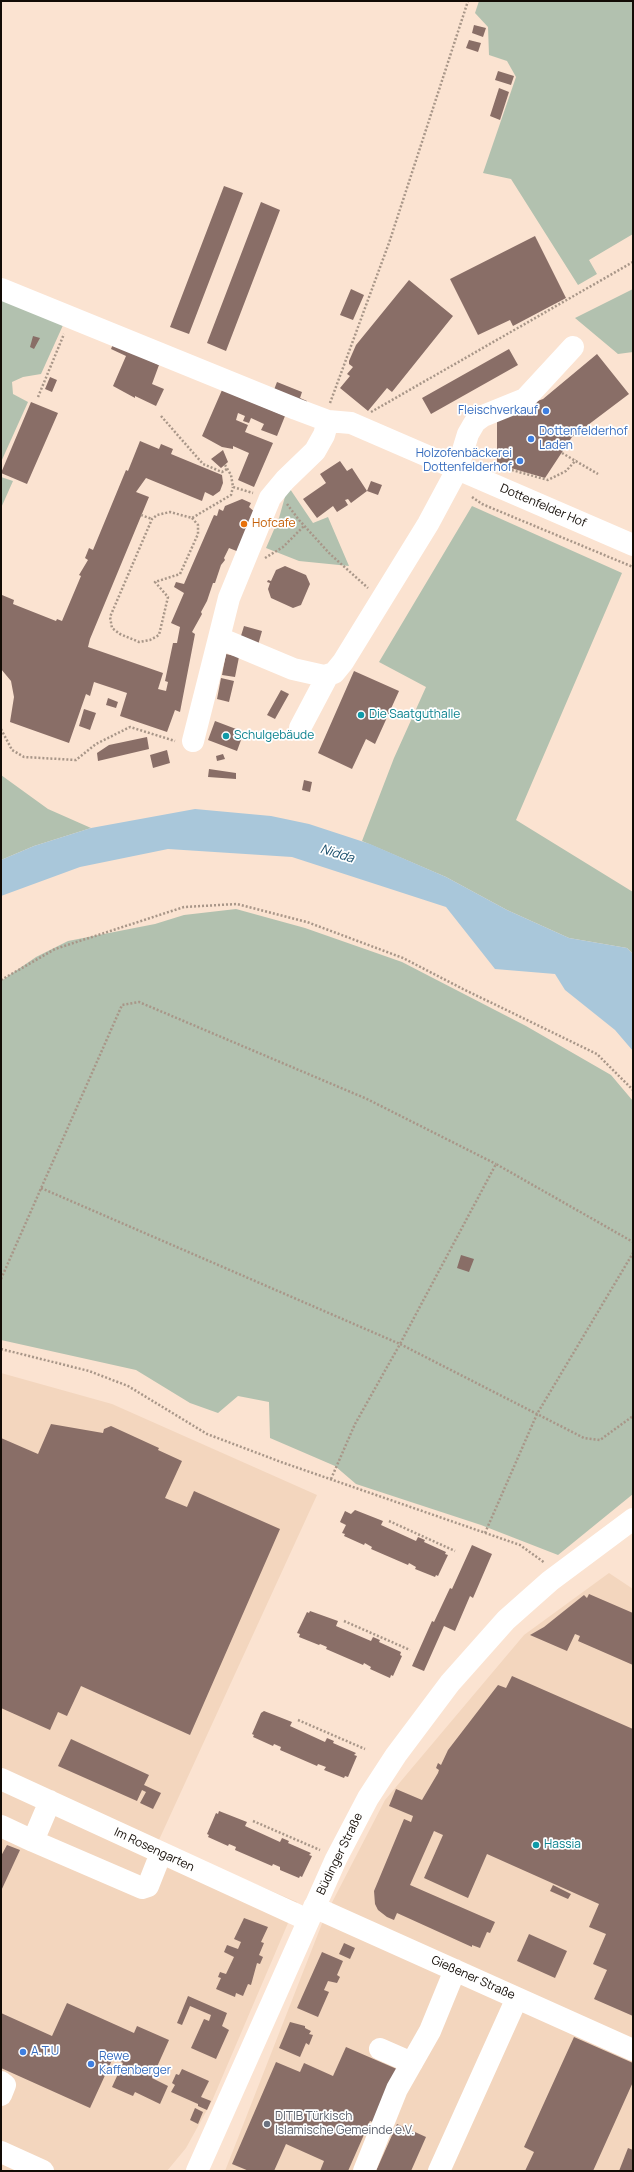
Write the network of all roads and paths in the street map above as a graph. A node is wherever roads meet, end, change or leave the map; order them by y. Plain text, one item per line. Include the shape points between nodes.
1 (468, 1) edge
2 (633, 262) edge
3 (1, 289) edge
4 (71, 316) junction
5 (573, 347) dead end
6 (38, 397) dead end
7 (161, 416) dead end
8 (328, 421) junction
9 (351, 423) junction
10 (562, 453) dead end
11 (576, 460) junction
12 (225, 465) dead end
13 (504, 468) dead end
14 (227, 469) junction
15 (598, 474) dead end
16 (454, 476) junction
17 (233, 487) junction
18 (273, 494) junction
19 (141, 515) dead end
20 (192, 518) junction
21 (152, 519) junction
22 (304, 526) junction
23 (633, 544) edge
24 (245, 558) junction
25 (633, 567) edge
26 (382, 600) junction
27 (219, 638) junction
28 (328, 675) junction
29 (300, 728) dead end
30 (1, 729) edge
31 (194, 741) joint
32 (1, 980) edge
33 (633, 1090) edge
34 (496, 1164) junction
35 (41, 1188) junction
36 (633, 1242) edge
37 (633, 1253) edge
38 (1, 1279) edge
39 (400, 1344) junction
40 (1, 1349) edge
41 (537, 1414) junction
42 (633, 1416) edge
43 (331, 1479) junction
44 (633, 1519) edge
45 (389, 1522) dead end
46 (485, 1533) junction
47 (455, 1551) dead end
48 (550, 1574) junction
49 (344, 1621) dead end
50 (410, 1650) dead end
51 (298, 1720) dead end
52 (366, 1749) dead end
53 (1, 1779) edge
54 (50, 1802) junction
55 (254, 1821) dead end
56 (1, 1826) edge
57 (34, 1841) junction
58 (320, 1850) dead end
59 (161, 1853) junction
60 (311, 1914) junction
61 (455, 1970) junction
62 (517, 1998) junction
63 (380, 2049) dead end
64 (633, 2050) edge
65 (412, 2063) junction
66 (1, 2082) edge
67 (1, 2095) edge
68 (1, 2152) edge
69 (200, 2168) edge
70 (43, 2171) edge
71 (364, 2171) edge
72 (439, 2171) edge

1 - 8 path via 389,243 330,398
2 - 9 path
3 - 4 street, Dottenfelder Hof
4 - 6 path
4 - 8 street, Dottenfelder Hof
5 - 16 street via 525,399 483,416 475,422 468,434
7 - 14 path via 204,464 220,473
8 - 9 street, Dottenfelder Hof
8 - 18 street via 315,451
9 - 16 street, Dottenfelder Hof
10 - 11 path
11 - 13 path via 566,471 548,480
11 - 15 path
12 - 14 path
14 - 17 path
16 - 23 street, Dottenfelder Hof
16 - 25 path via 482,504
16 - 26 street
17 - 18 path
17 - 20 path via 231,495
18 - 22 path
18 - 24 street
19 - 21 path
20 - 21 path via 170,512
20 - 21 path via 198,525 198,534 180,574 155,582 168,597 159,635 139,642 112,628 110,617
22 - 24 path via 284,547 267,558
22 - 26 path via 330,554
24 - 27 street via 229,598
26 - 28 street via 344,662 334,673
27 - 28 street via 293,669
27 - 31 street
28 - 29 street
30 - 31 path via 12,750 24,757 76,760 96,744 130,727 184,743
32 - 33 path via 55,949 184,907 236,904 307,922 403,958 597,1054
34 - 35 path via 367,1099 139,1002 122,1005
34 - 36 path
34 - 39 path
35 - 38 path
35 - 39 path
37 - 41 path
39 - 41 path
39 - 43 path via 355,1424
40 - 43 path via 89,1372 128,1386 208,1434
41 - 42 path via 584,1438 600,1440
41 - 46 path
43 - 46 path
44 - 48 street, Büdinger Straße
45 - 47 path
46 - 48 path via 520,1545
48 - 60 street, Büdinger Straße via 474,1654 411,1734 368,1798
49 - 50 path
51 - 52 path
53 - 54 street, Im Rosengarten
54 - 57 street
54 - 59 street, Im Rosengarten
55 - 58 path
56 - 57 street
57 - 59 street via 142,1888 148,1886
59 - 60 street, Im Rosengarten
60 - 61 street, Gießener Straße
60 - 69 street, Büdinger Straße
61 - 62 street, Gießener Straße
61 - 65 street via 430,2031
62 - 64 street, Gießener Straße
62 - 72 street
63 - 65 street
65 - 71 street
66 - 67 street via 5,2085
68 - 70 street

